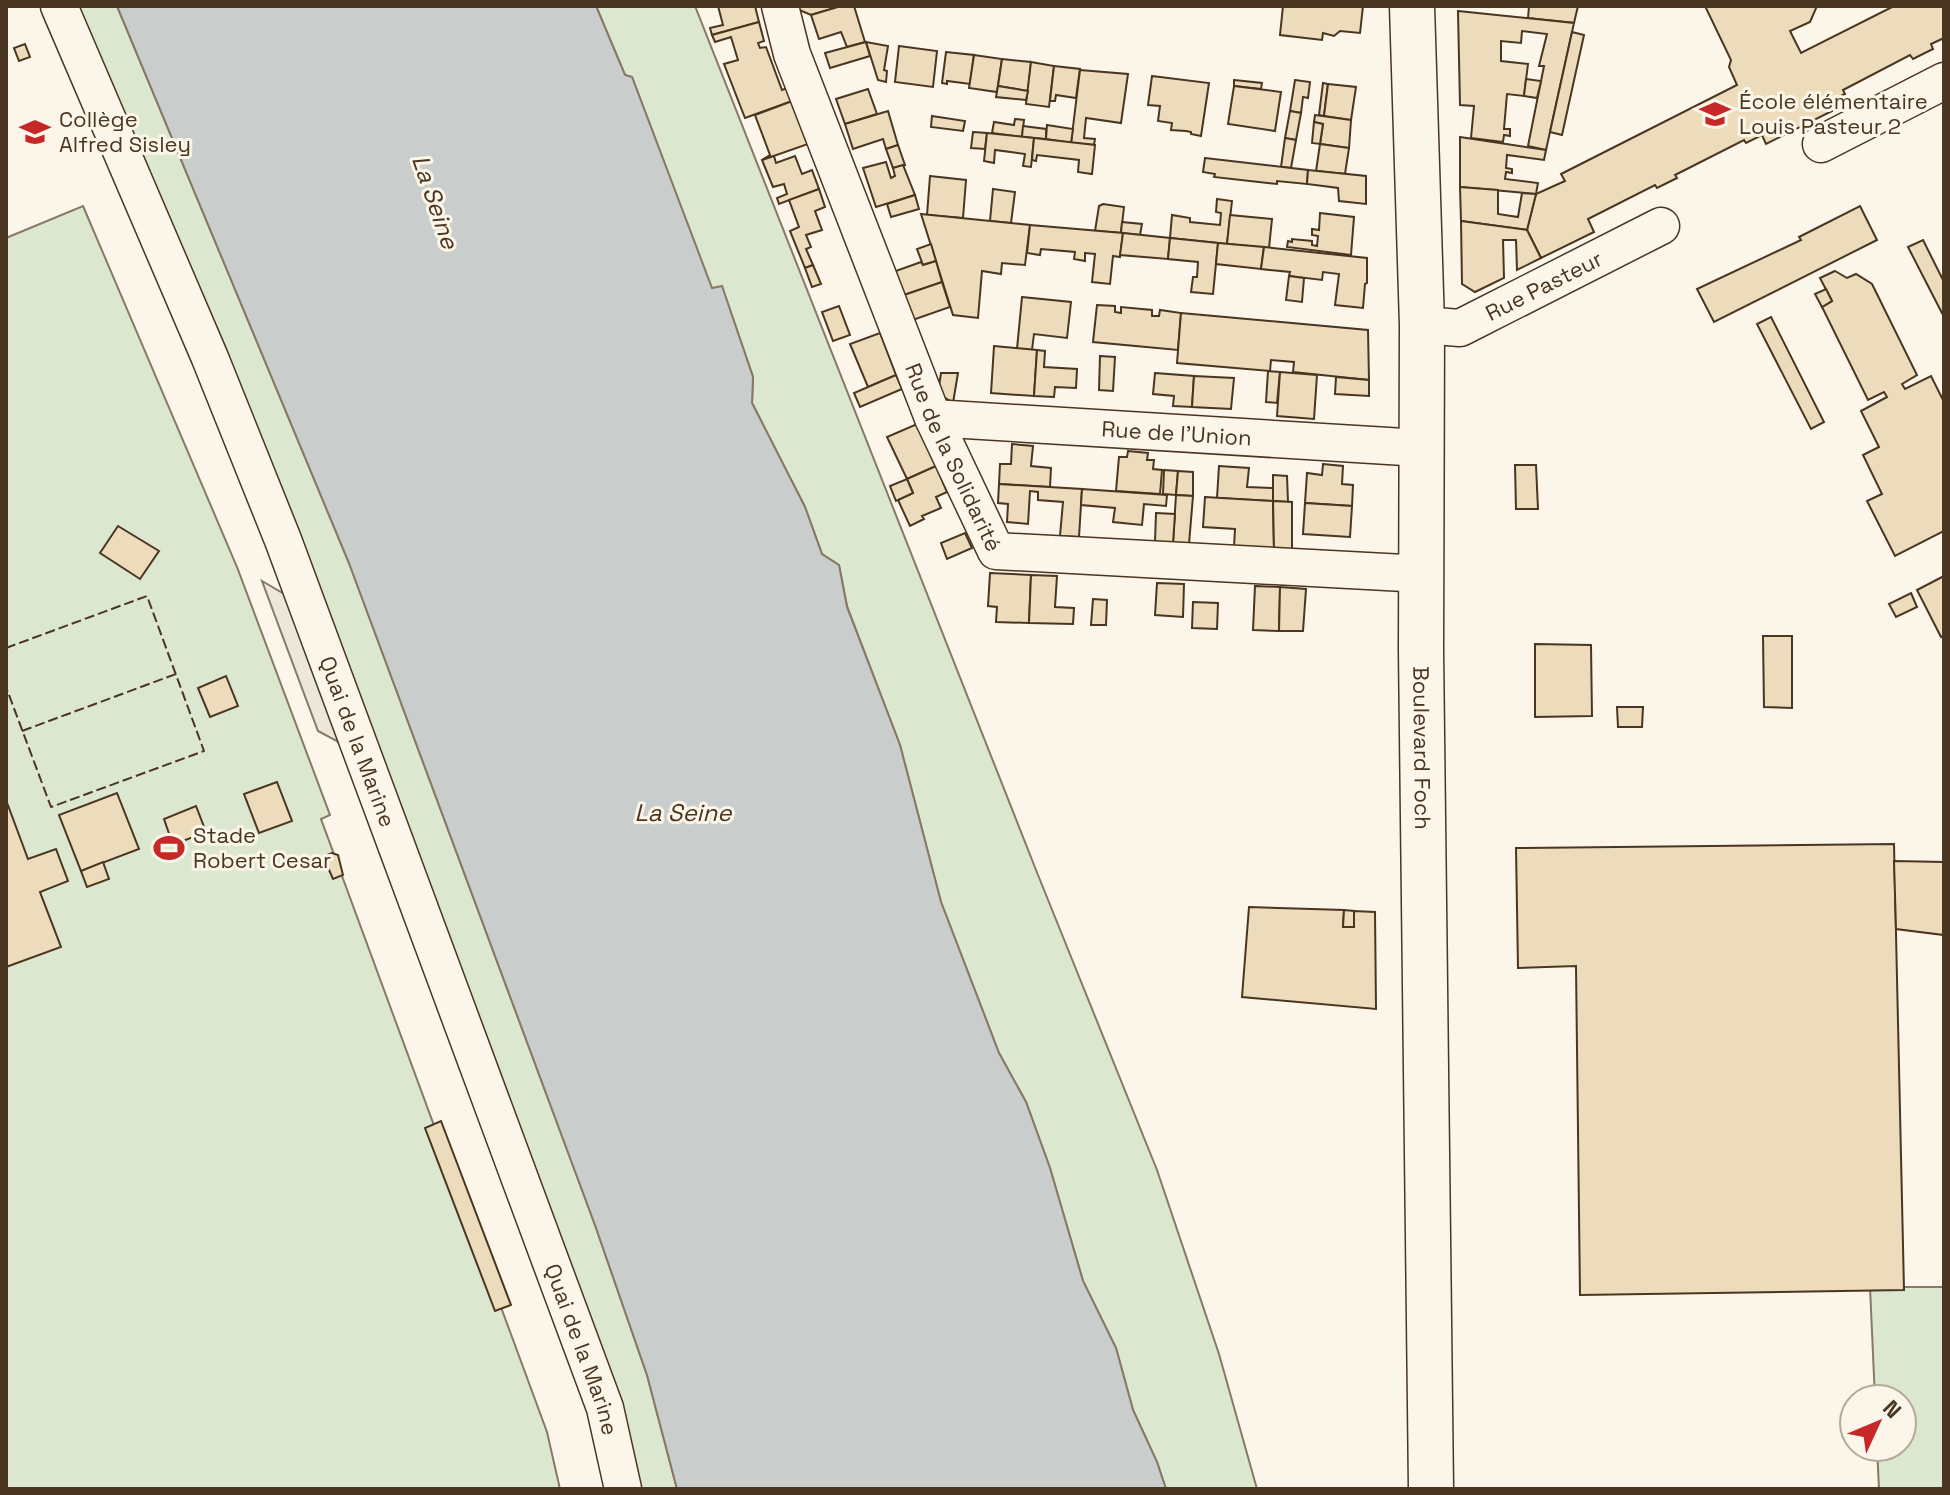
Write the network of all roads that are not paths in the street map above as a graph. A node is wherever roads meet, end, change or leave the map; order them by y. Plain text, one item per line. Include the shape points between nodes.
1 (59, 6) edge
2 (780, 6) edge
3 (1412, 6) edge
4 (1944, 81) edge
5 (1821, 144) dead end
6 (1661, 226) dead end
7 (1422, 325) junction
8 (933, 418) junction
9 (1421, 448) junction
10 (1423, 574) junction
11 (623, 1489) edge
12 (1431, 1489) edge

1 - 11 street, Quai de la Marine via 283,540 605,1408
2 - 8 street, Rue de la Solidarité via 792,54
3 - 7 main road, Boulevard Foch
4 - 5 street
6 - 7 street, Rue Pasteur via 1460,328
7 - 9 main road, Boulevard Foch
8 - 9 street, Rue de l'Union
8 - 10 street, Rue de la Solidarité via 996,551
9 - 10 main road, Boulevard Foch
10 - 12 main road, Boulevard Foch

